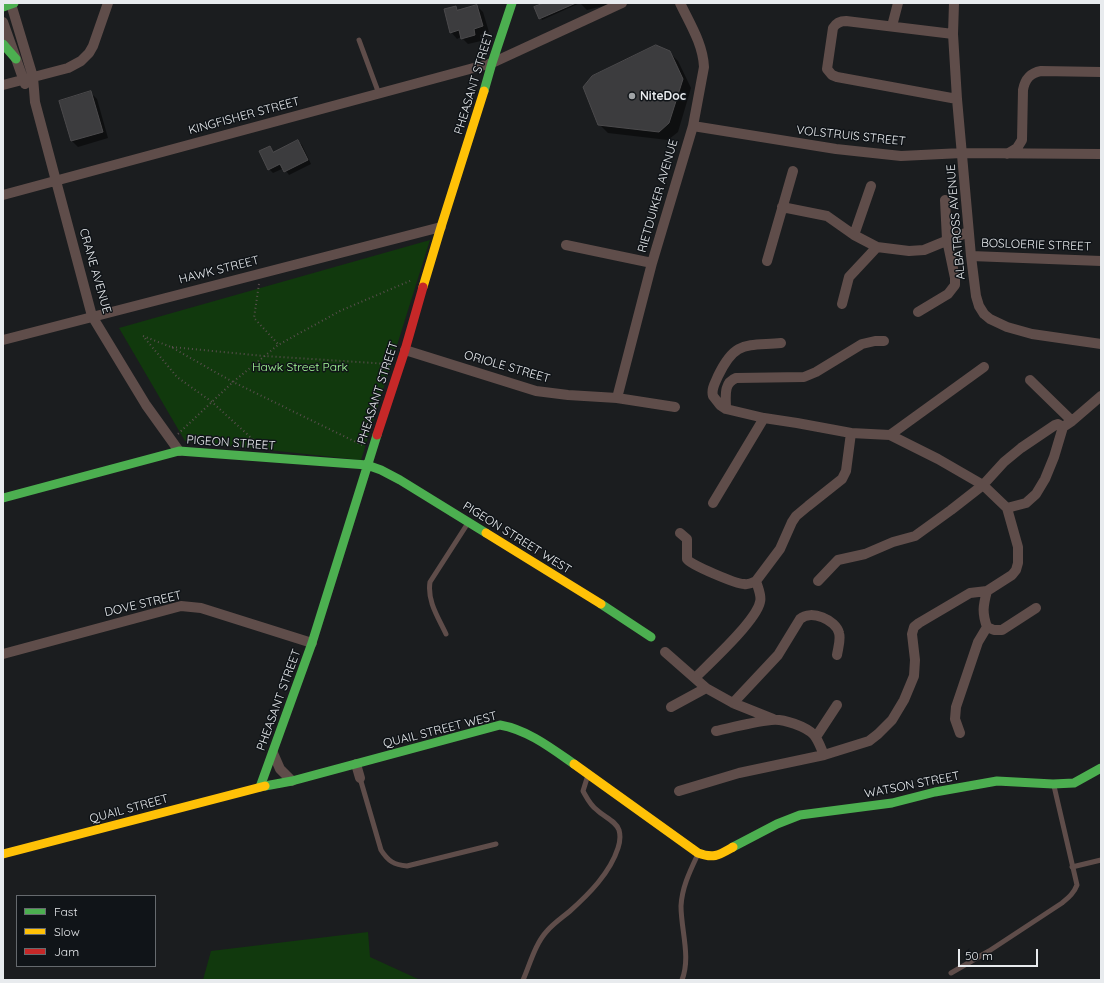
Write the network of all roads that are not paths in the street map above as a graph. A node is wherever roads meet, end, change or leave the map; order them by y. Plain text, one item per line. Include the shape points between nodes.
1 (108, 3) edge
2 (512, 3) edge
3 (622, 3) edge
4 (680, 3) edge
5 (898, 3) edge
6 (954, 3) edge
7 (10, 4) edge
8 (3, 22) edge
9 (892, 26) junction
10 (953, 34) junction
11 (359, 40) dead end
12 (3, 44) edge
13 (16, 59) junction
14 (492, 63) junction
15 (1101, 72) edge
16 (28, 78) junction
17 (3, 85) edge
18 (379, 94) junction
19 (957, 99) junction
20 (693, 126) junction
21 (962, 153) junction
22 (1007, 154) junction
23 (1101, 154) edge
24 (793, 171) dead end
25 (56, 181) junction
26 (871, 186) dead end
27 (3, 195) edge
28 (945, 200) dead end
29 (782, 207) junction
30 (441, 226) junction
31 (968, 232) junction
32 (854, 235) junction
33 (947, 240) junction
34 (566, 245) dead end
35 (877, 247) junction
36 (971, 256) junction
37 (767, 261) dead end
38 (1101, 261) edge
39 (652, 263) junction
40 (842, 304) dead end
41 (918, 312) dead end
42 (92, 316) junction
43 (3, 340) edge
44 (884, 341) dead end
45 (781, 343) dead end
46 (1101, 344) edge
47 (405, 350) junction
48 (984, 367) dead end
49 (1030, 380) dead end
50 (1101, 396) edge
51 (616, 398) junction
52 (675, 406) dead end
53 (726, 409) junction
54 (764, 418) junction
55 (1072, 421) junction
56 (1063, 427) junction
57 (851, 433) junction
58 (890, 435) junction
59 (179, 451) junction
60 (367, 465) junction
61 (983, 484) junction
62 (3, 498) edge
63 (713, 504) dead end
64 (1007, 508) junction
65 (468, 522) junction
66 (680, 534) dead end
67 (756, 581) junction
68 (818, 581) dead end
69 (987, 591) junction
70 (1036, 608) dead end
71 (987, 627) junction
72 (446, 634) dead end
73 (651, 637) dead end
74 (312, 643) junction
75 (665, 652) dead end
76 (3, 654) edge
77 (837, 655) dead end
78 (695, 678) junction
79 (706, 688) junction
80 (733, 703) junction
81 (837, 705) dead end
82 (671, 707) dead end
83 (773, 719) junction
84 (716, 731) dead end
85 (960, 733) dead end
86 (816, 737) junction
87 (272, 753) junction
88 (824, 755) junction
89 (356, 764) junction
90 (1101, 768) edge
91 (589, 772) junction
92 (360, 778) joint
93 (292, 781) junction
94 (1053, 784) junction
95 (260, 787) junction
96 (679, 791) dead end
97 (496, 844) dead end
98 (698, 853) junction
99 (3, 854) edge
100 (709, 857) joint
101 (1101, 860) edge
102 (1072, 867) junction
103 (951, 973) dead end
104 (523, 980) edge
105 (682, 980) edge

1 - 16 street via 93,46 86,57 68,68
2 - 14 street, PHEASANT STREET
3 - 14 street, KINGFISHER STREET
4 - 20 street, RIETDUIKER AVENUE via 698,39 704,59
5 - 9 street
6 - 10 street, ALBATROSS AVENUE
7 - 16 street, CRANE AVENUE
8 - 13 street, CRANE AVENUE
9 - 10 street
9 - 19 street via 846,21 837,23 832,32 828,72 837,77
10 - 19 street, ALBATROSS AVENUE
11 - 18 lane
12 - 13 street
13 - 16 street, CRANE AVENUE
14 - 18 street, KINGFISHER STREET
14 - 30 street, PHEASANT STREET
15 - 22 street via 1041,71 1032,74 1024,82 1022,140
16 - 17 street
16 - 25 street, CRANE AVENUE
18 - 25 street, KINGFISHER STREET
19 - 21 street, ALBATROSS AVENUE
20 - 21 street, VOLSTRUIS STREET via 836,150 901,156
20 - 39 street, RIETDUIKER AVENUE
21 - 22 street, VOLSTRUIS STREET
21 - 31 street, ALBATROSS AVENUE
22 - 23 street, VOLSTRUIS STREET
24 - 29 street
25 - 27 street, KINGFISHER STREET
25 - 42 street, CRANE AVENUE
26 - 32 street
28 - 33 street
29 - 32 street via 828,216
29 - 37 street
30 - 42 street, HAWK STREET
30 - 47 street, PHEASANT STREET
31 - 33 street
31 - 36 street, ALBATROSS AVENUE
32 - 35 street
33 - 35 street via 917,251
33 - 41 street via 955,285 948,294
34 - 39 street
35 - 40 street via 849,277
36 - 38 street, BOSLOERIE STREET
36 - 46 street, ALBATROSS AVENUE via 979,306 990,319 1032,334
39 - 51 street, RIETDUIKER AVENUE
42 - 43 street, HAWK STREET
42 - 59 street, CRANE AVENUE via 146,405
44 - 53 street via 862,344 804,377 736,378 730,381 726,388
45 - 53 street via 746,346 731,354 720,371 712,394 717,403
47 - 51 street, ORIOLE STREET via 536,391
47 - 60 street, PHEASANT STREET
48 - 58 street
49 - 55 street
50 - 55 street
51 - 52 street, ORIOLE STREET
53 - 54 street
54 - 57 street
54 - 63 street
55 - 56 street
56 - 61 street via 1055,425 1034,439 1004,462
56 - 64 street via 1054,457 1036,494 1026,503
57 - 58 street
57 - 67 street via 846,471 842,480 796,516 780,549
58 - 61 street
59 - 60 street, PIGEON STREET
59 - 62 street, PIGEON STREET
60 - 65 street, PIGEON STREET WEST via 400,480
60 - 74 street, PHEASANT STREET
61 - 64 street
61 - 68 street via 915,536 865,554 838,560
64 - 69 street via 1018,547 1018,563 1012,574
65 - 72 lane via 430,582 430,600
65 - 73 street, PIGEON STREET WEST
66 - 67 street via 687,539 687,559 694,566 740,584
67 - 78 street via 761,598 754,615
69 - 71 street via 983,611
69 - 88 street via 970,593 914,627 914,676 892,720 869,740
70 - 71 street via 1002,630
71 - 85 street via 978,642 956,707 955,719
74 - 76 street, DOVE STREET via 201,608 181,606
74 - 87 street, PHEASANT STREET
75 - 78 street
77 - 80 street via 840,636 836,627 818,616 805,615 778,655
78 - 79 street
79 - 80 street
79 - 82 street
80 - 83 street
81 - 86 street
83 - 84 street
83 - 86 street via 806,728
86 - 88 street
87 - 93 street via 280,769
87 - 95 street, PHEASANT STREET
88 - 96 street via 739,773
89 - 91 street, QUAIL STREET WEST via 508,726 530,735
89 - 92 street
89 - 93 street, QUAIL STREET WEST
90 - 94 street, WATSON STREET via 1074,783
91 - 98 street, QUAIL STREET WEST
91 - 104 lane via 582,791 596,810 616,824 620,831 619,845 605,874 582,899 547,930
92 - 97 lane via 381,850 391,862 407,866
93 - 95 street, QUAIL STREET WEST
94 - 100 street, WATSON STREET via 997,781 892,803 800,815 777,824 721,854
94 - 102 lane
95 - 99 street, QUAIL STREET
98 - 100 street, QUAIL STREET WEST
98 - 105 lane via 682,893 685,957
101 - 102 lane
102 - 103 lane via 1077,885 1070,896 989,951

